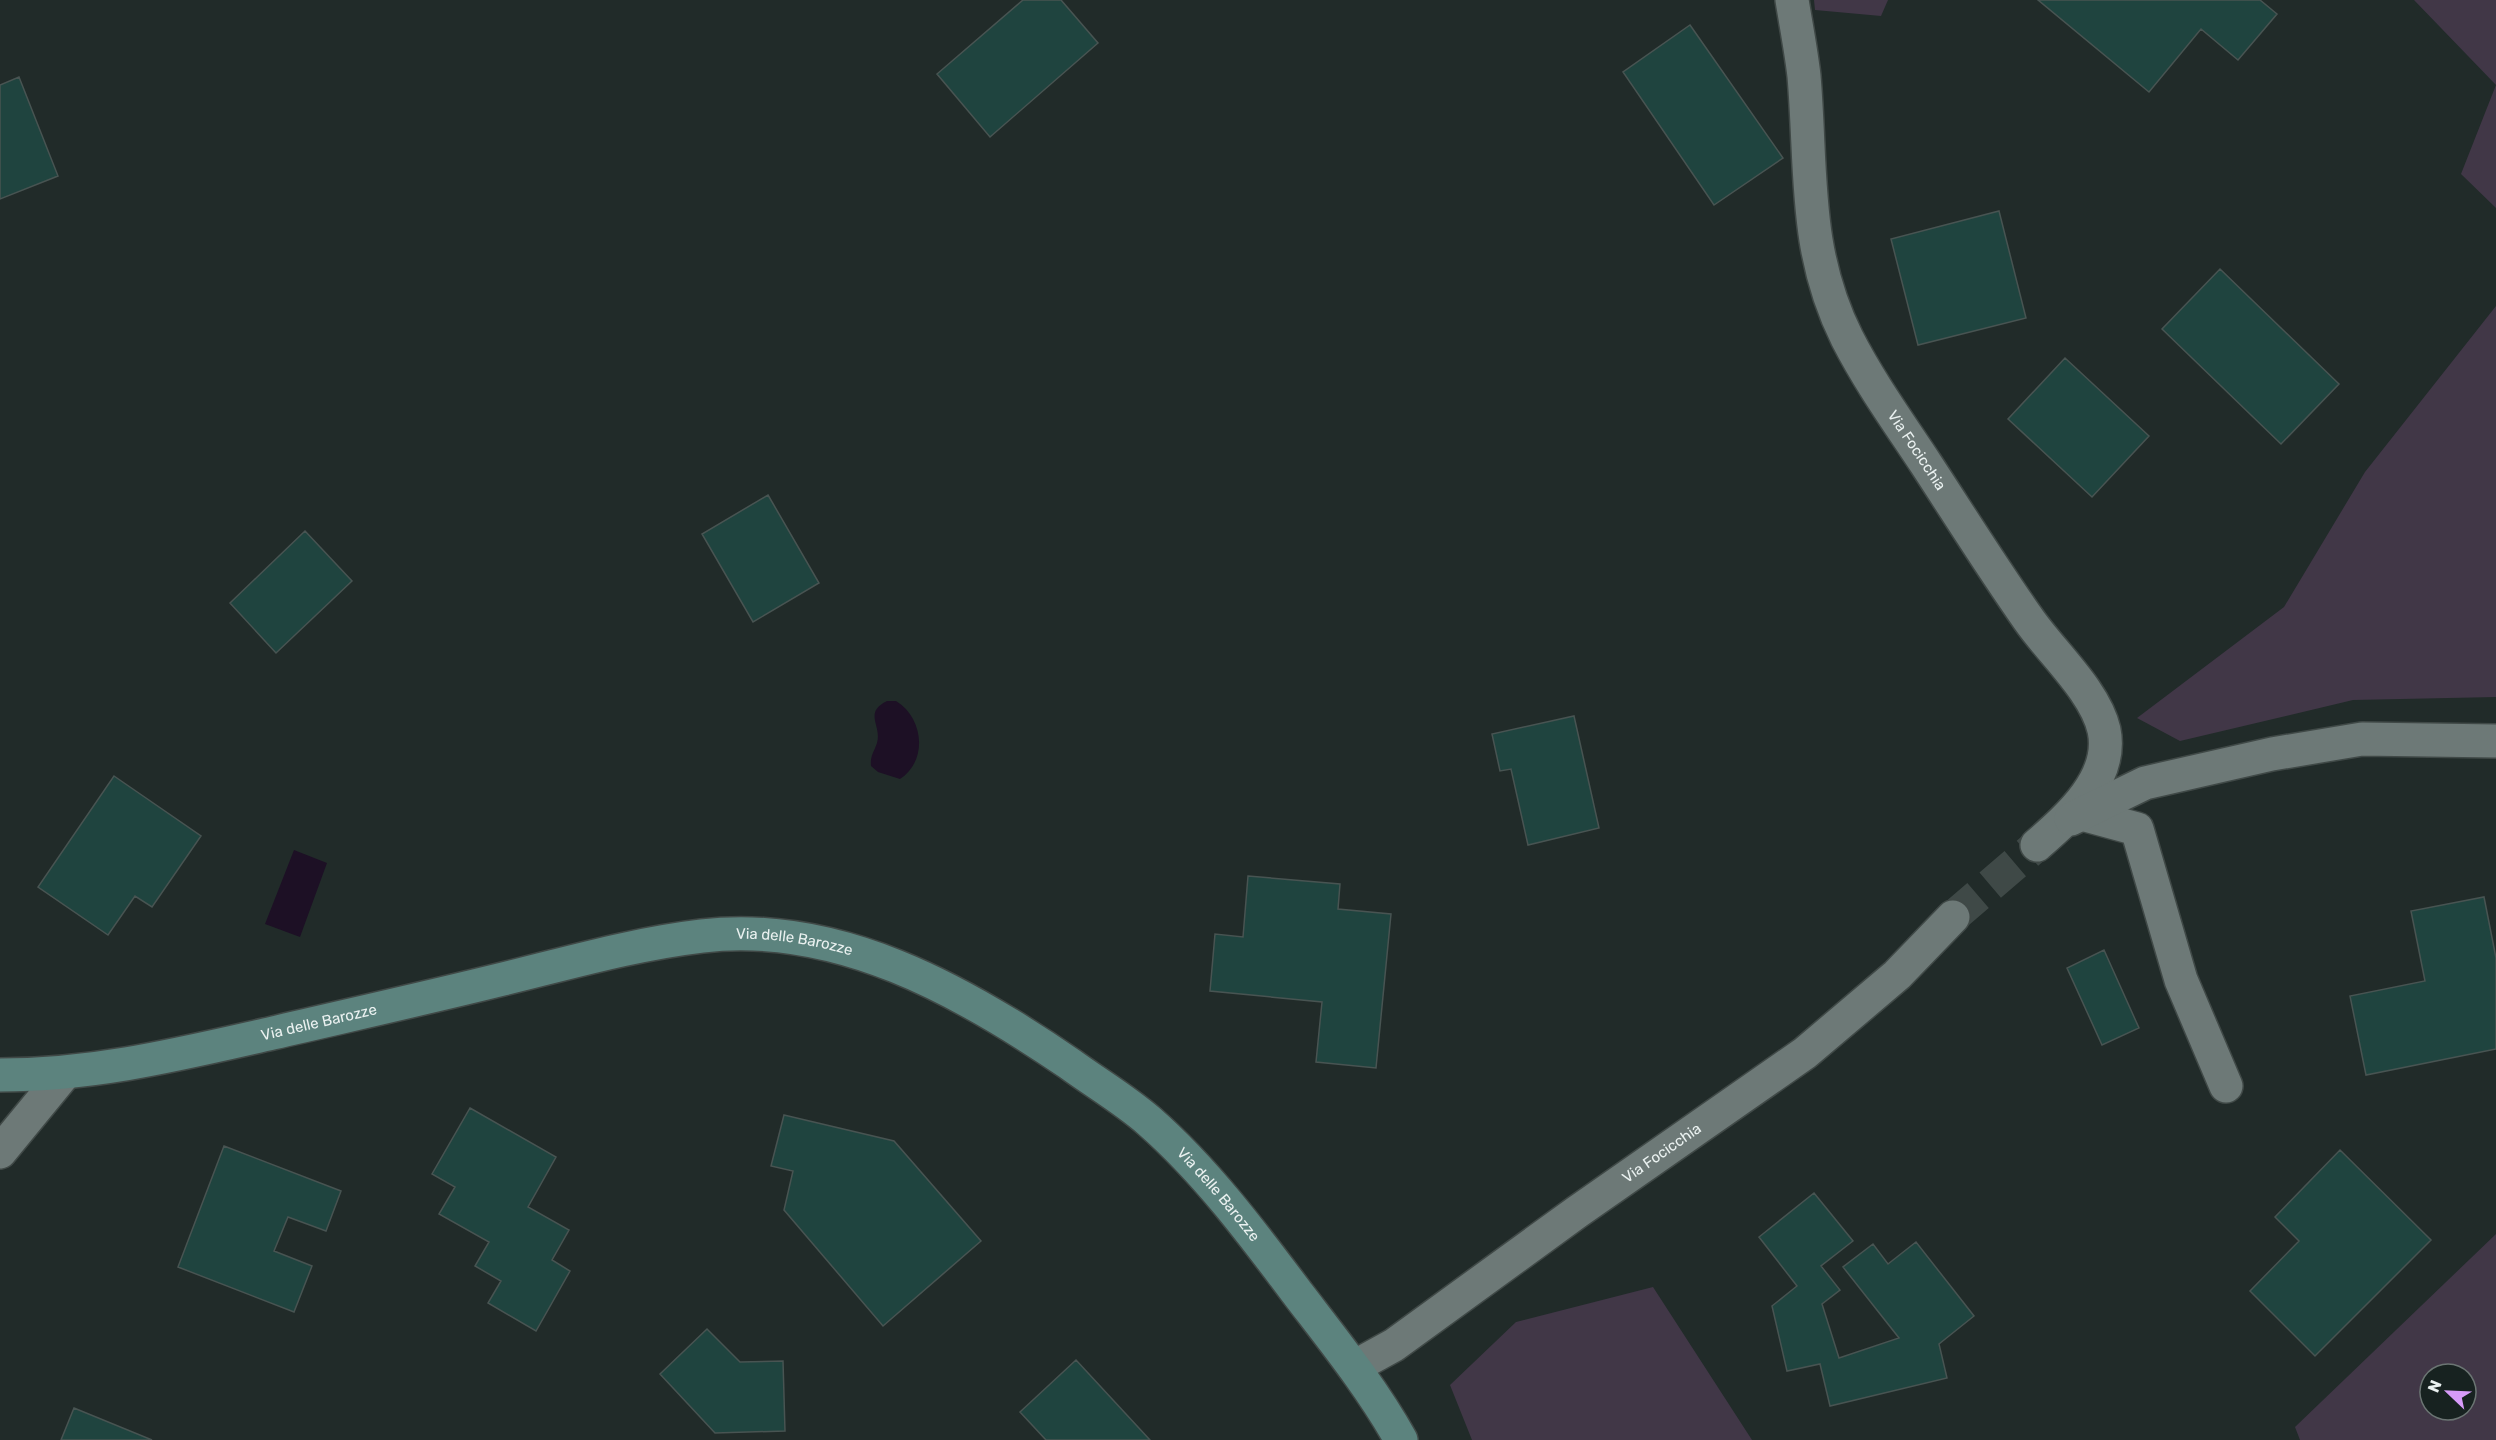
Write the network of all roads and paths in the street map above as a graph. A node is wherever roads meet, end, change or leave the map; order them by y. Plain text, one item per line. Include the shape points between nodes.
1 (1792, 0) edge
2 (2496, 741) edge
3 (2059, 828) junction
4 (1953, 917) tunnel mouth
5 (64, 1074) junction
6 (0, 1075) edge
7 (2226, 1086) dead end
8 (0, 1152) edge
9 (1354, 1367) junction
10 (1389, 1432) edge

1 - 3 street, Via Focicchia via 1804,75 1813,225 1836,314 1882,399 2001,580 2087,694 2102,723 2100,771
2 - 3 street via 2362,739 2272,754 2145,783
3 - 7 street via 2137,829 2181,980
4 - 9 street, Via Focicchia via 1897,975 1804,1053 1394,1345
5 - 6 main road, Via delle Barozze
5 - 8 street
5 - 9 main road, Via delle Barozze via 160,1058 627,948 723,934 777,934 811,940 888,964 992,1013 1149,1121 1228,1204
9 - 10 main road, Via delle Barozze

